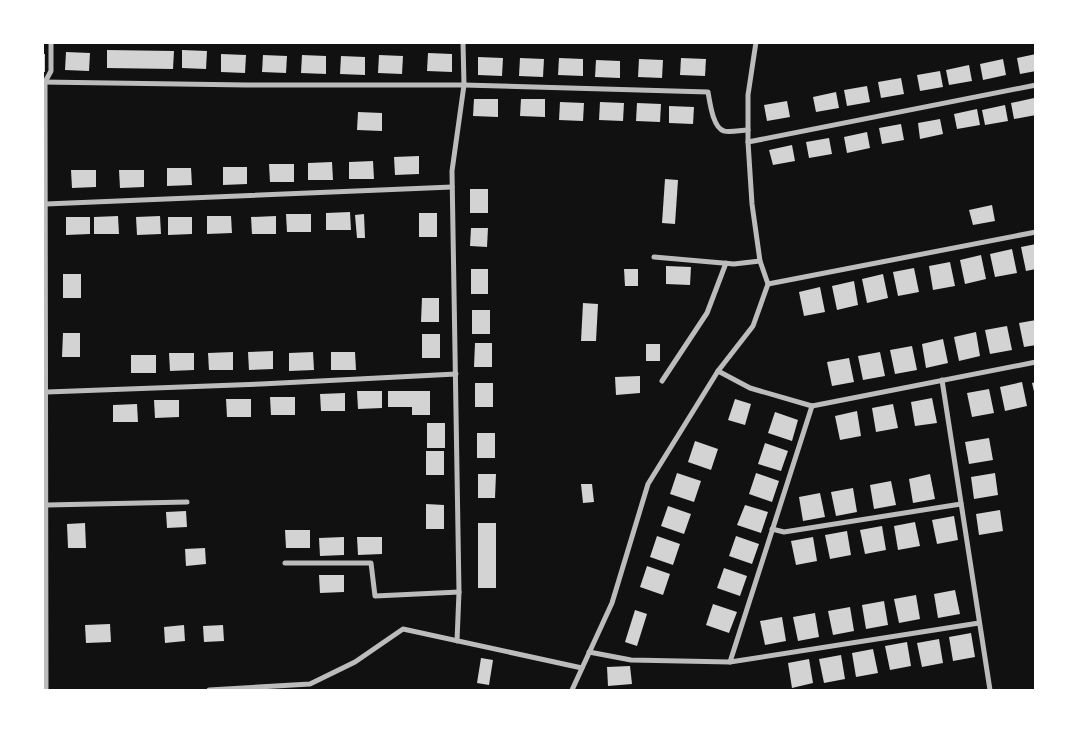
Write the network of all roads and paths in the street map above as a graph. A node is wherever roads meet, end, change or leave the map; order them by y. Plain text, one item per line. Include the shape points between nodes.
1 (51, 42) edge
2 (463, 42) edge
3 (756, 42) edge
4 (44, 82) edge
5 (464, 85) junction
6 (1036, 85) edge
7 (748, 130) junction
8 (748, 142) junction
9 (452, 187) junction
10 (46, 204) junction
11 (1036, 232) edge
12 (654, 257) dead end
13 (760, 261) junction
14 (726, 263) junction
15 (768, 284) junction
16 (1036, 362) edge
17 (718, 371) junction
18 (456, 374) junction
19 (942, 380) junction
20 (662, 381) dead end
21 (47, 392) junction
22 (812, 406) junction
23 (45, 424) edge
24 (187, 502) dead end
25 (961, 504) junction
26 (47, 505) junction
27 (772, 529) junction
28 (44, 553) edge
29 (284, 564) dead end
30 (459, 592) junction
31 (980, 622) junction
32 (457, 640) junction
33 (589, 652) junction
34 (730, 662) junction
35 (582, 668) junction
36 (46, 690) edge
37 (209, 690) edge
38 (572, 690) edge
39 (990, 690) edge

1 - 4 street via 51,71
2 - 5 street
3 - 7 street via 748,95
4 - 5 street via 247,86
4 - 10 street
5 - 7 street via 708,92 718,127 725,132
5 - 9 street
6 - 8 street
7 - 8 street
8 - 13 street
9 - 10 street
9 - 18 street
10 - 21 street
11 - 15 street
12 - 14 street
13 - 14 street
13 - 15 street
14 - 20 street via 707,312
15 - 17 street via 752,326
16 - 19 street
17 - 22 street via 750,388
17 - 33 street via 648,484 612,603
18 - 21 street
18 - 30 street
19 - 22 street
19 - 25 street
21 - 23 street
22 - 27 street
23 - 26 street
24 - 26 street
25 - 27 street via 784,532
25 - 31 street
26 - 28 street
27 - 34 street
28 - 36 street
29 - 30 street via 371,563 375,596
30 - 32 street
31 - 34 street
31 - 39 street
32 - 35 street
32 - 37 street via 403,629 356,662 310,684
33 - 34 street via 631,660
33 - 35 street
35 - 38 street

